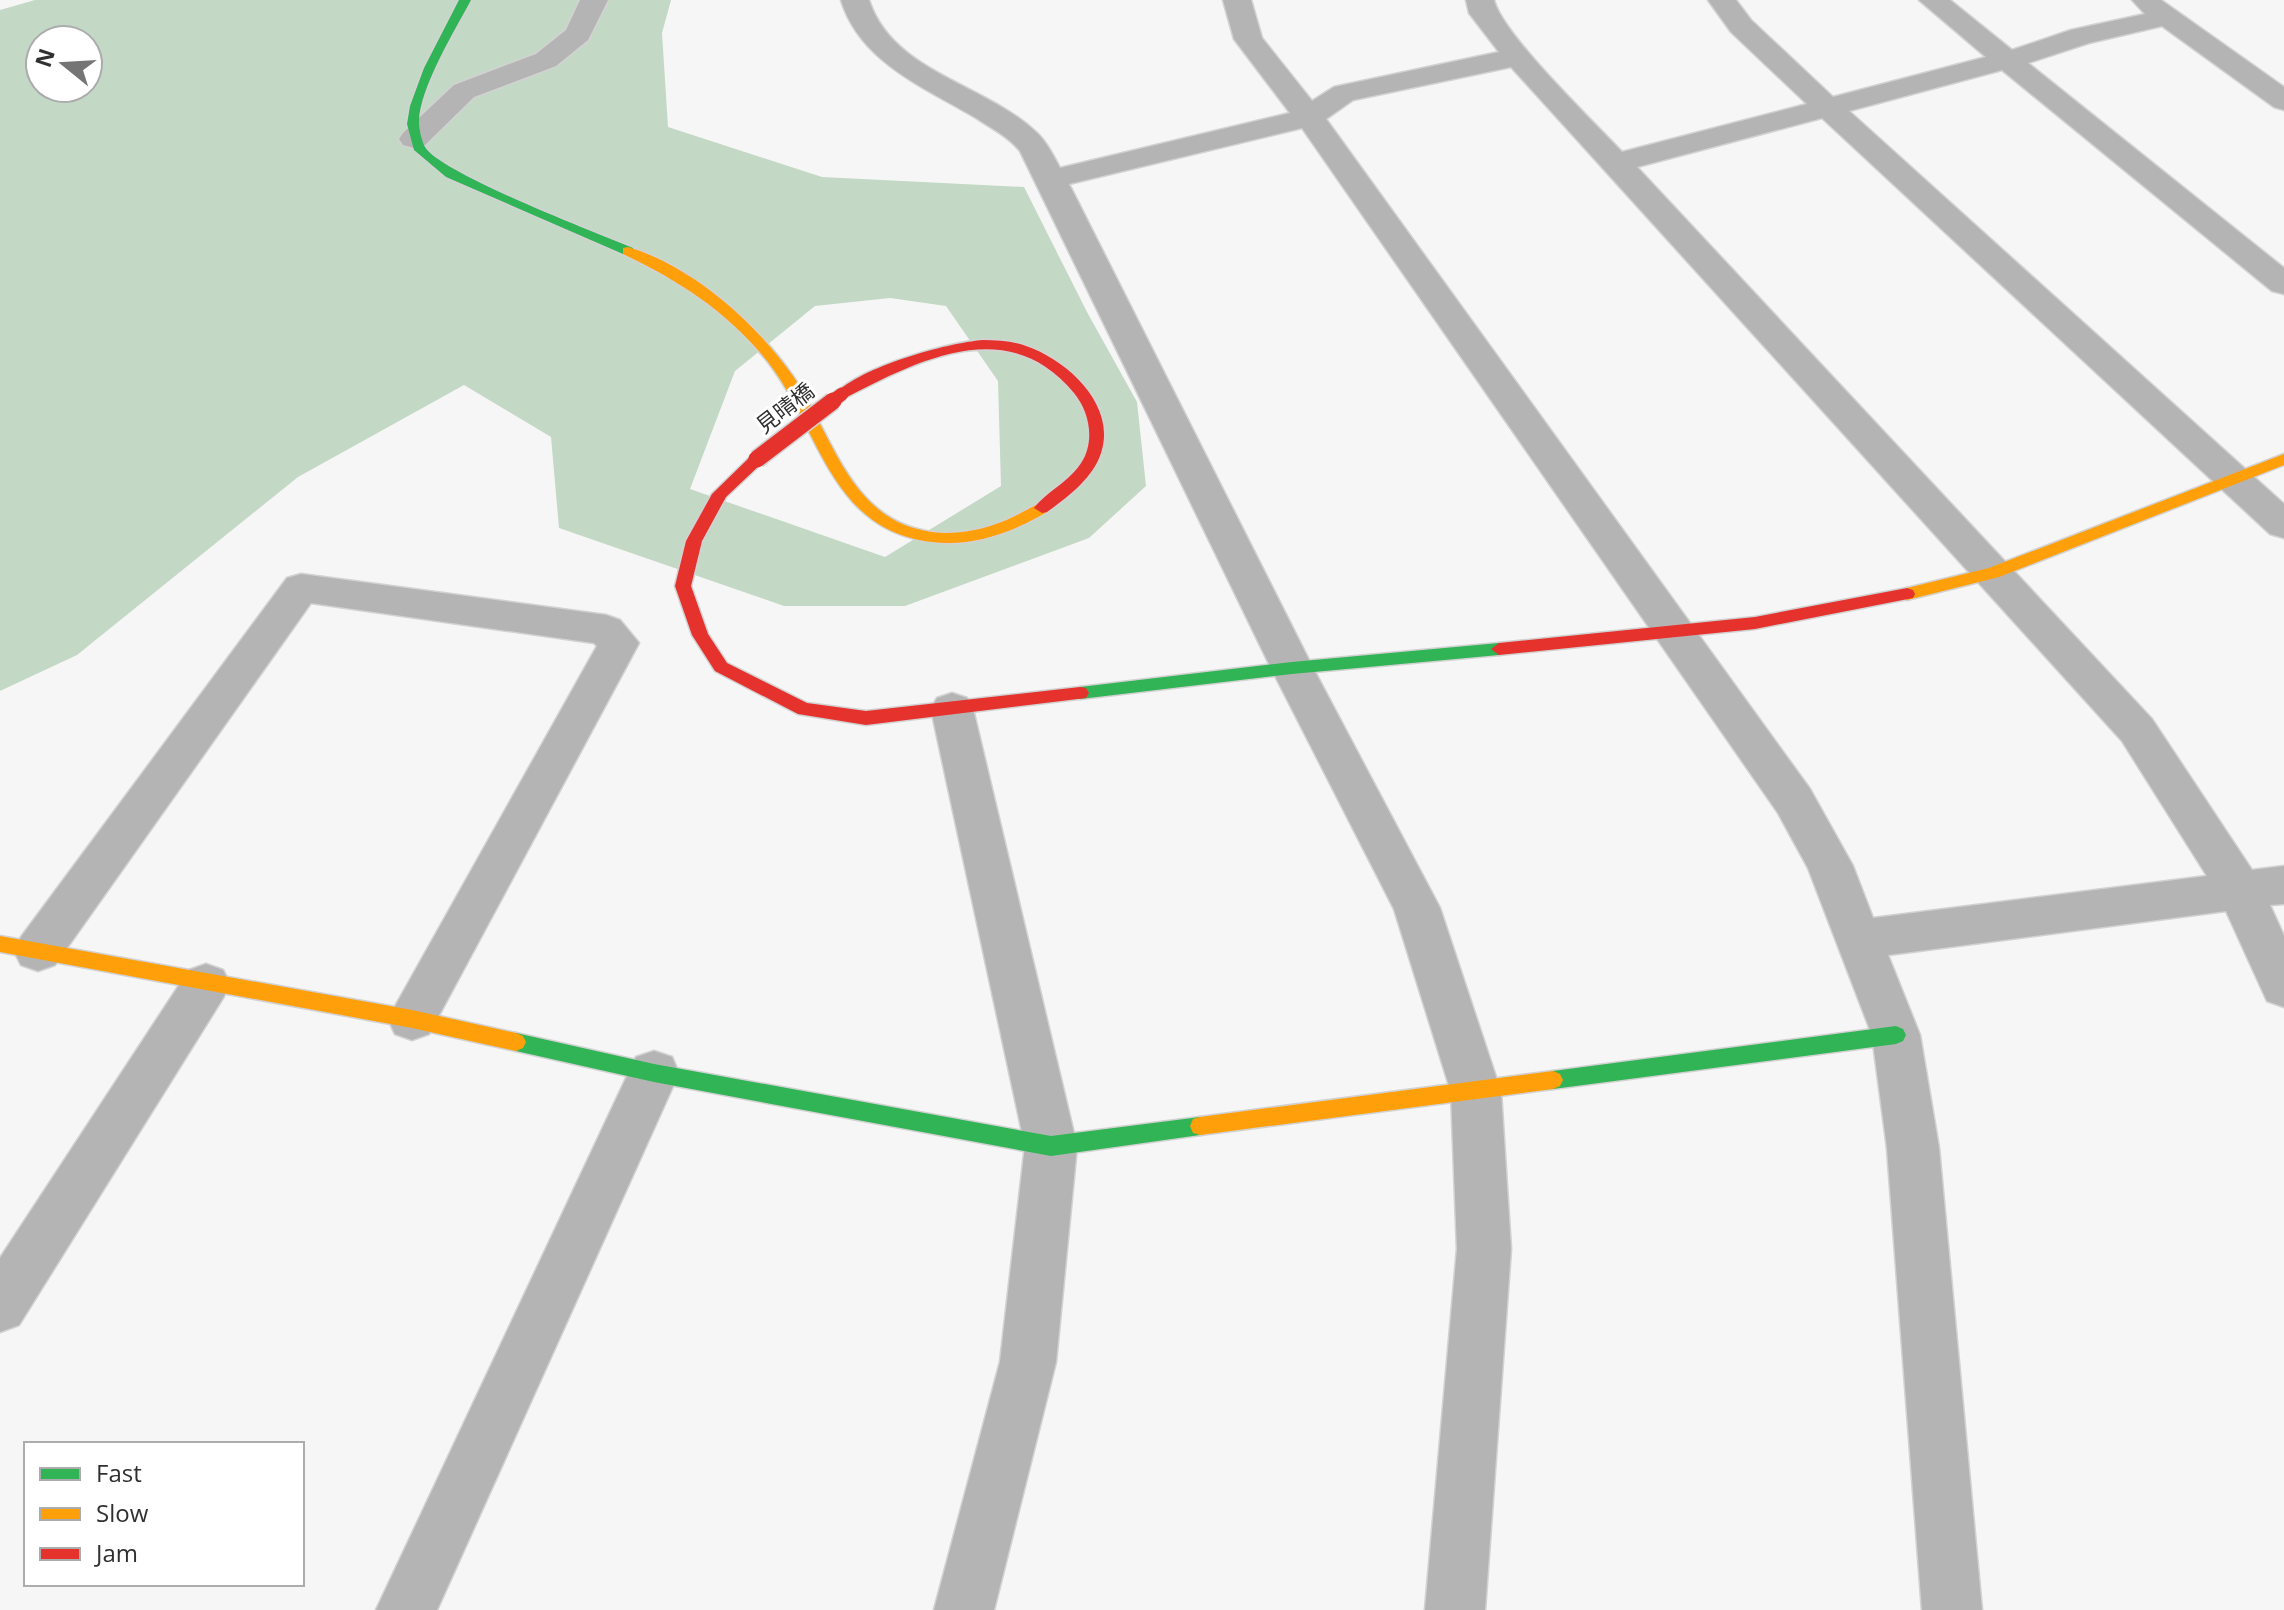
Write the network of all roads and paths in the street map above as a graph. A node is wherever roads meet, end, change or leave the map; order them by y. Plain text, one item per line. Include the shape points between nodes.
1 (465, 0) edge
2 (594, 0) edge
3 (855, 0) edge
4 (1237, 0) edge
5 (1480, 0) edge
6 (1722, 0) edge
7 (1933, 0) edge
8 (2143, 0) edge
9 (2167, 17) junction
10 (1518, 57) junction
11 (2009, 60) junction
12 (2284, 101) edge
13 (1829, 109) junction
14 (1309, 117) junction
15 (414, 139) junction
16 (1616, 163) junction
17 (1051, 179) junction
18 (2284, 284) edge
19 (2284, 459) edge
20 (2235, 477) junction
21 (2284, 525) edge
22 (1993, 573) junction
23 (1675, 633) junction
24 (1292, 668) junction
25 (952, 709) junction
26 (2262, 887) edge
27 (1860, 939) junction
28 (19, 948) edge
29 (206, 984) junction
30 (2284, 987) edge
31 (412, 1019) junction
32 (1896, 1035) junction
33 (654, 1073) junction
34 (1476, 1092) junction
35 (1051, 1146) junction
36 (0, 1306) edge
37 (406, 1610) edge
38 (964, 1610) edge
39 (1455, 1610) edge
40 (1952, 1610) edge

1 - 15 street via 425,78
2 - 15 street via 578,34 546,60 464,91
3 - 17 street via 856,15 891,54 1025,138
4 - 14 street via 1248,39
5 - 10 street via 1483,13
6 - 13 street via 1741,26
7 - 11 street
8 - 9 street
9 - 11 street via 2081,36
9 - 12 street
10 - 14 street via 1344,93
10 - 16 street
11 - 13 street
11 - 18 street
13 - 16 street
13 - 20 street
14 - 17 street
14 - 23 street
15 - 25 street, 見晴橋, bridge via 422,154 450,174 672,270 735,316 796,393 852,494 883,522 924,536 963,538 1004,530 1036,514 1091,465 1098,434 1089,405 1073,382 1021,348 985,344 887,370 842,394 757,459 720,494 694,541 683,586 700,635 721,667 804,709 866,718
16 - 22 street
17 - 24 street
19 - 20 street, 見晴橋
20 - 21 street
20 - 22 street, 見晴橋
22 - 23 street, 見晴橋 via 1852,608
22 - 26 street via 2137,730
23 - 24 street, 見晴橋
23 - 27 street via 1794,801 1830,866
24 - 25 street, 見晴橋
24 - 34 street via 1417,908
25 - 35 street
26 - 27 street
26 - 30 street
27 - 32 street
28 - 29 street
28 - 31 street via 301,588 606,630 619,643
29 - 31 street
29 - 36 street
31 - 33 street
32 - 34 street
32 - 40 street via 1913,1148
33 - 35 street
33 - 37 street
34 - 35 street
34 - 39 street via 1484,1249
35 - 38 street via 1028,1362

